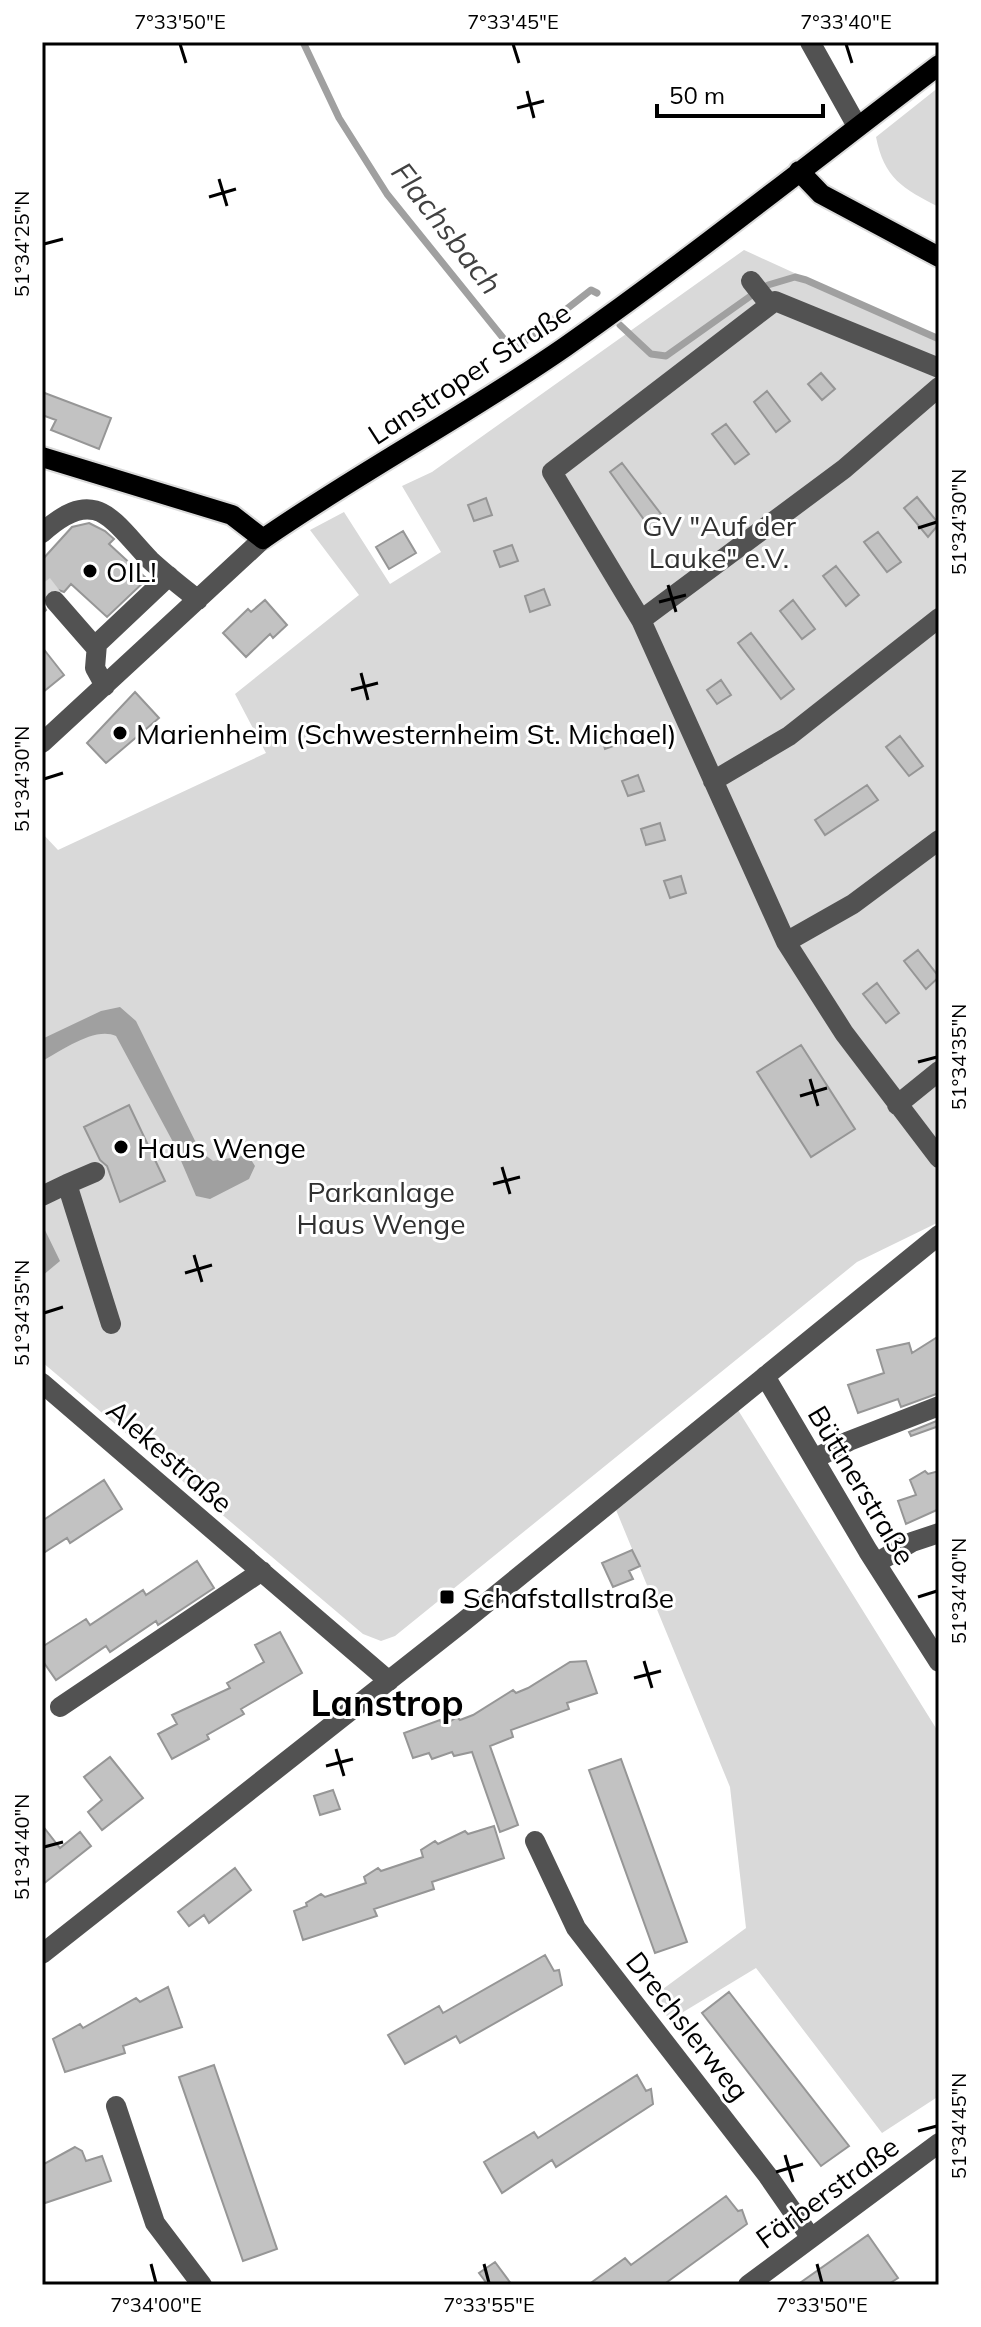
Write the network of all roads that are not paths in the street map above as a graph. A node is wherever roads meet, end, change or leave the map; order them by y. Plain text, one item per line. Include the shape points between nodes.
1 (810, 42) edge
2 (939, 65) edge
3 (857, 126) junction
4 (799, 171) junction
5 (939, 257) edge
6 (751, 281) dead end
7 (770, 305) junction
8 (939, 368) edge
9 (939, 387) edge
10 (42, 457) edge
11 (42, 533) edge
12 (263, 539) junction
13 (169, 576) junction
14 (198, 600) junction
15 (55, 601) tunnel mouth
16 (939, 618) edge
17 (641, 620) junction
18 (96, 648) junction
19 (105, 686) junction
20 (42, 743) edge
21 (713, 781) junction
22 (939, 840) edge
23 (786, 942) junction
24 (939, 1071) edge
25 (897, 1105) junction
26 (939, 1158) edge
27 (95, 1172) dead end
28 (67, 1184) junction
29 (42, 1196) edge
30 (939, 1235) edge
31 (111, 1324) dead end
32 (765, 1376) junction
33 (42, 1383) edge
34 (939, 1406) edge
35 (814, 1459) junction
36 (939, 1533) edge
37 (876, 1563) junction
38 (262, 1571) junction
39 (939, 1662) edge
40 (389, 1681) junction
41 (60, 1707) dead end
42 (535, 1841) dead end
43 (42, 1954) edge
44 (116, 2106) dead end
45 (939, 2143) edge
46 (811, 2238) junction
47 (202, 2285) edge
48 (748, 2285) edge

1 - 3 street
2 - 3 main road, Lanstroper Straße
3 - 4 main road, Lanstroper Straße
4 - 5 main road via 821,194
4 - 12 main road, Lanstroper Straße via 567,345
6 - 7 street
7 - 8 street via 775,301
7 - 17 street via 552,472
9 - 17 street via 844,469
10 - 12 main road via 232,515
11 - 13 street via 59,518 93,508 107,513
12 - 14 street, Lanstroper Straße
13 - 14 street
13 - 18 street via 103,635
14 - 19 street, Lanstroper Straße
15 - 18 street
16 - 21 street via 789,736
17 - 21 street
18 - 19 street via 95,668
19 - 20 street, Lanstroper Straße
21 - 23 street
22 - 23 street via 853,904
23 - 25 street
24 - 25 street
25 - 26 street
27 - 28 street
28 - 29 street
28 - 31 street
30 - 32 street
32 - 35 street, Büttnerstraße
32 - 40 street
33 - 38 street, Alekestraße
34 - 35 street
35 - 37 street, Büttnerstraße
36 - 37 street
37 - 39 street, Büttnerstraße
38 - 40 street, Alekestraße
38 - 41 street
40 - 43 street
42 - 46 street, Drechslerweg via 576,1928
44 - 47 street via 155,2223
45 - 46 street, Färberstraße
46 - 48 street, Färberstraße

